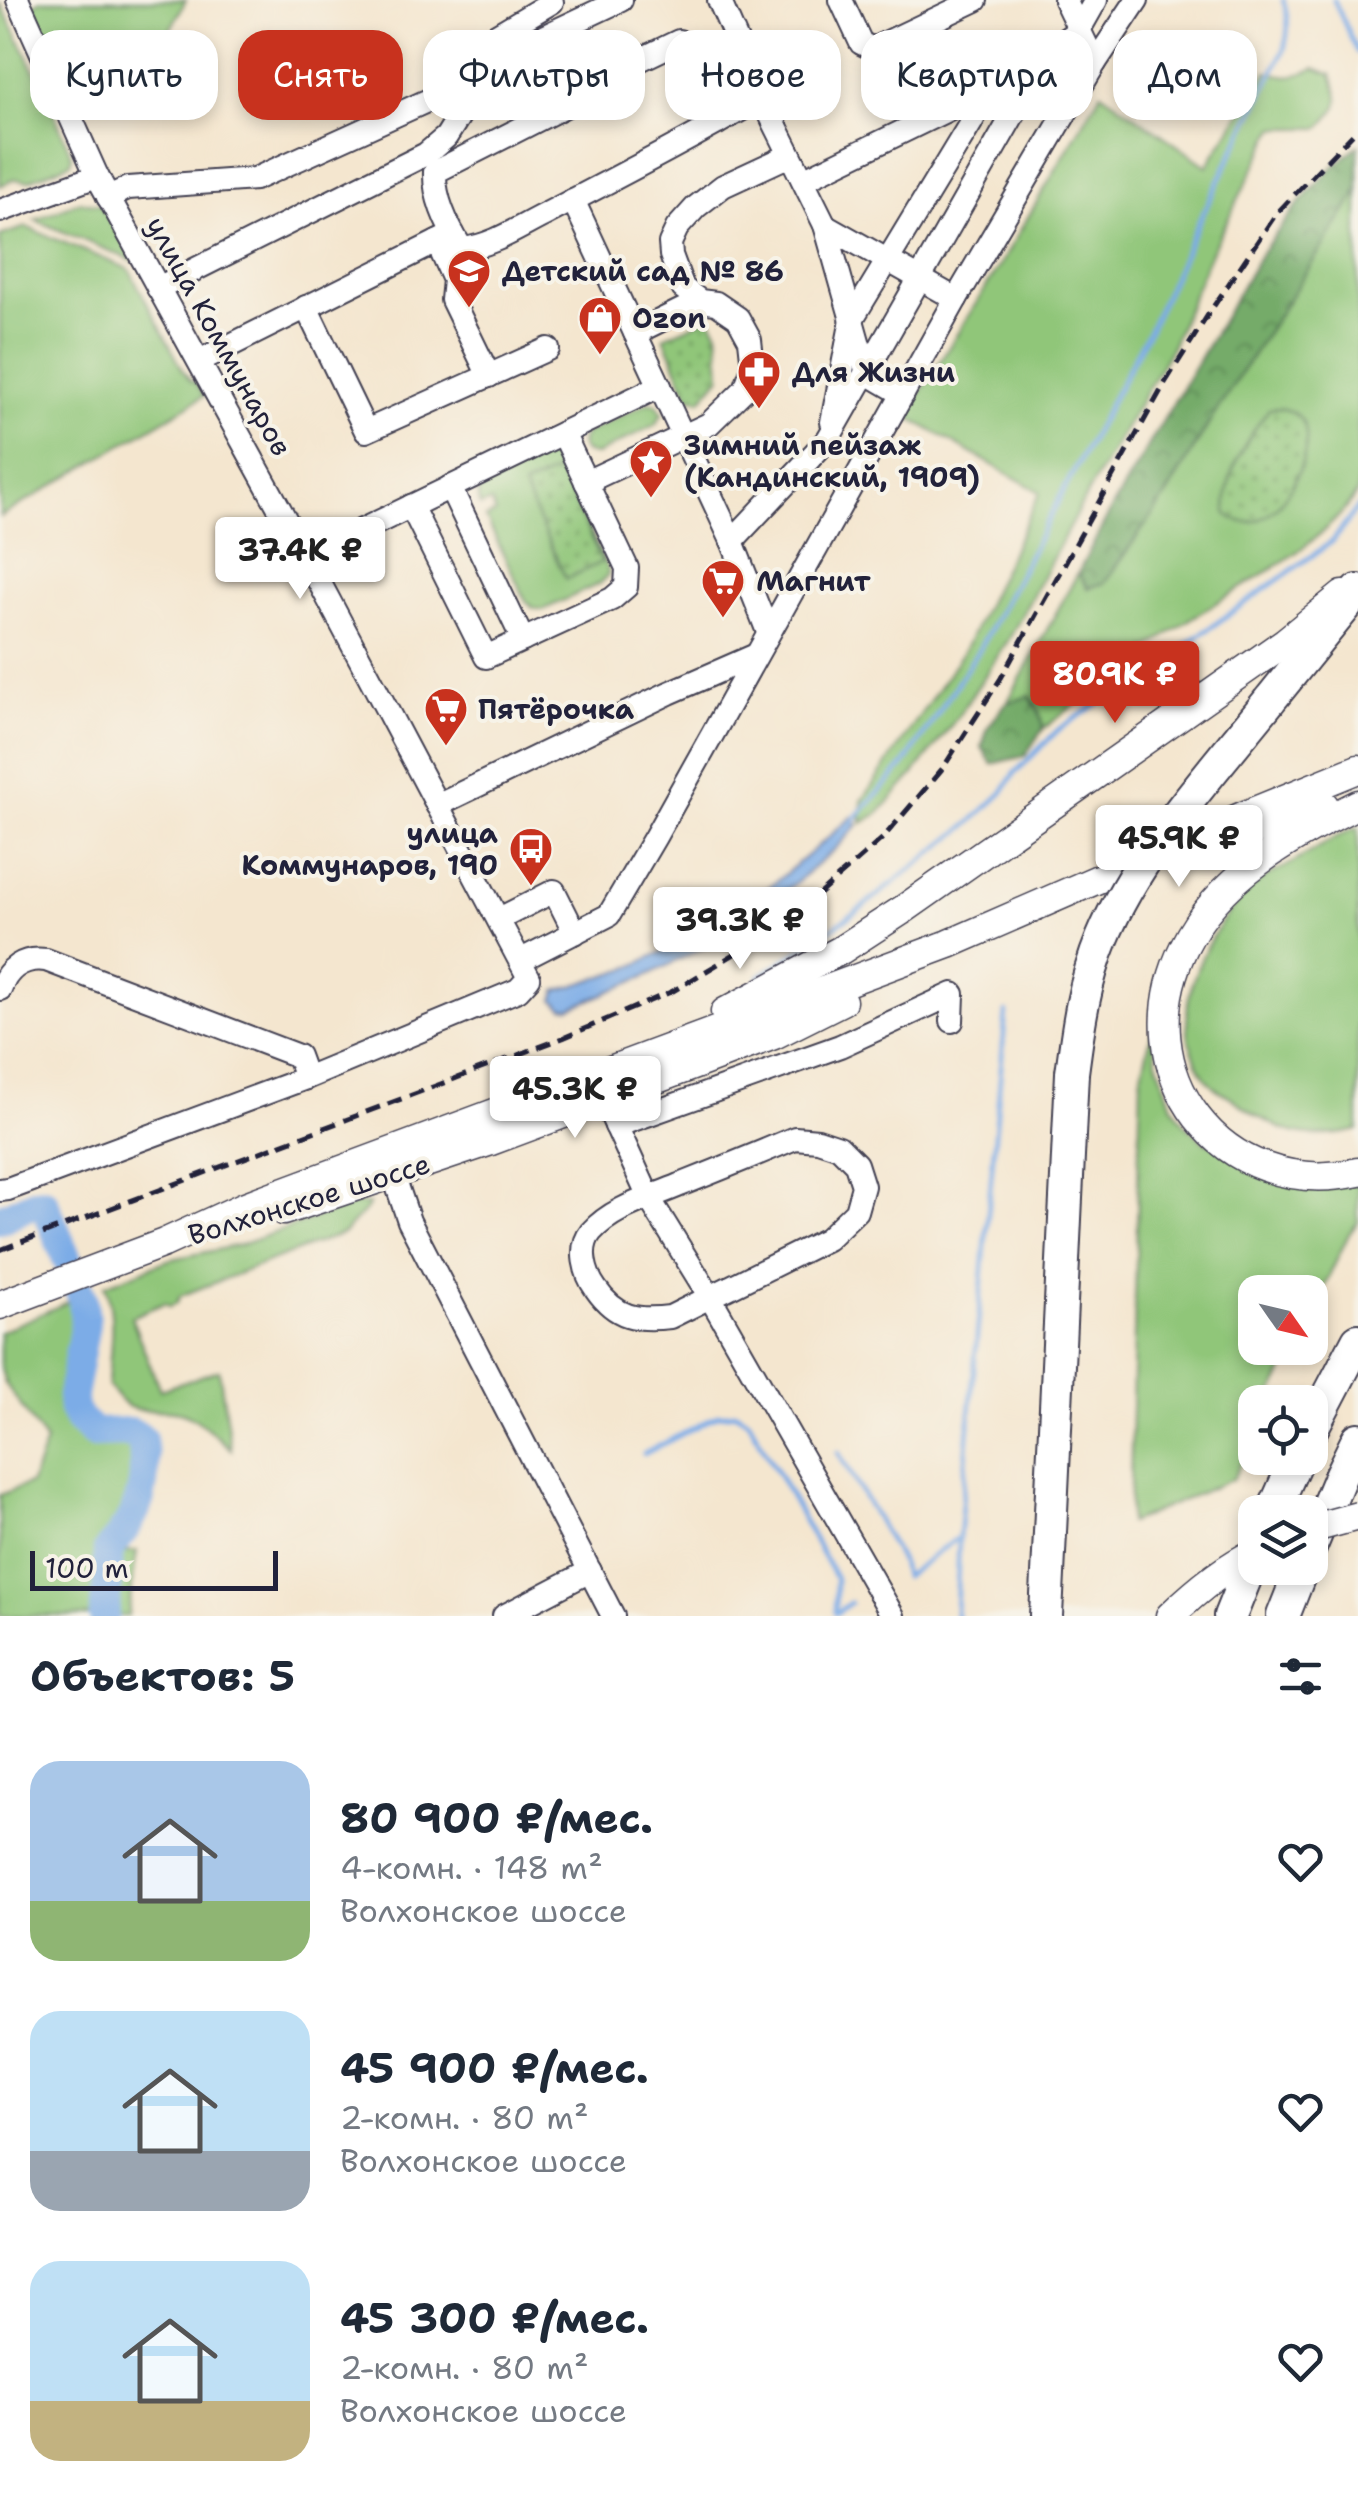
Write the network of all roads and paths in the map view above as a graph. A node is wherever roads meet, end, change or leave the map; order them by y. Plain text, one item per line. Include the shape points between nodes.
1 (18, 0) edge
2 (551, 0) edge
3 (620, 0) edge
4 (719, 0) edge
5 (840, 0) edge
6 (976, 0) edge
7 (1065, 0) edge
8 (1096, 0) edge
9 (1137, 0) edge
10 (732, 30) edge
11 (1079, 30) joint
12 (1093, 57) edge
13 (1096, 63) junction
14 (723, 120) edge
15 (773, 120) edge
16 (926, 120) edge
17 (973, 120) edge
18 (1011, 120) edge
19 (718, 123) junction
20 (790, 154) junction
21 (430, 163) junction
22 (803, 180) junction
23 (102, 186) junction
24 (573, 200) junction
25 (0, 211) edge
26 (825, 226) junction
27 (445, 238) junction
28 (887, 260) junction
29 (920, 279) junction
30 (158, 288) junction
31 (956, 300) junction
32 (700, 301) junction
33 (306, 307) junction
34 (852, 319) junction
35 (635, 334) junction
36 (548, 349) dead end
37 (199, 361) junction
38 (868, 374) junction
39 (489, 376) junction
40 (660, 386) junction
41 (903, 394) junction
42 (563, 433) junction
43 (683, 436) junction
44 (828, 439) junction
45 (586, 482) junction
46 (450, 487) junction
47 (411, 506) junction
48 (732, 541) junction
49 (306, 557) junction
50 (1358, 579) edge
51 (1358, 590) edge
52 (768, 632) junction
53 (522, 640) junction
54 (756, 655) junction
55 (1358, 769) edge
56 (426, 794) junction
57 (1358, 796) edge
58 (1358, 804) edge
59 (499, 919) junction
60 (983, 930) junction
61 (576, 933) junction
62 (521, 960) junction
63 (0, 990) edge
64 (952, 1021) dead end
65 (306, 1078) junction
66 (601, 1087) junction
67 (616, 1126) junction
68 (390, 1164) junction
69 (1358, 1172) edge
70 (0, 1190) edge
71 (649, 1198) junction
72 (710, 1297) junction
73 (0, 1305) edge
74 (1358, 1340) edge
75 (1328, 1398) edge
76 (1358, 1438) edge
77 (1328, 1504) edge
78 (1358, 1516) edge
79 (1328, 1524) edge
80 (1238, 1562) edge
81 (590, 1571) junction
82 (1242, 1585) edge
83 (1296, 1585) edge
84 (504, 1616) edge
85 (613, 1616) edge
86 (892, 1616) edge
87 (1046, 1616) edge
88 (1170, 1616) edge
89 (1230, 1616) edge
90 (1284, 1616) edge

1 - 23 street, улица Коммунаров
2 - 23 street via 488,40 440,95 255,179
3 - 21 street via 494,60
4 - 10 street
5 - 6 street via 861,44 873,49
7 - 11 street
8 - 11 street
9 - 13 street
12 - 13 street
13 - 31 street
14 - 19 street
15 - 20 street
16 - 22 street
17 - 28 street
18 - 29 street
19 - 21 street via 679,41 602,78 585,96
19 - 24 street
20 - 22 street
20 - 32 street via 723,186 677,228 671,255 683,288
21 - 27 street
21 - 30 street
22 - 26 street
23 - 25 street
23 - 30 street, улица Коммунаров
24 - 27 street via 480,247 462,249
24 - 35 street
26 - 28 street
26 - 34 street
27 - 33 street
27 - 39 street via 452,300
28 - 29 street
28 - 34 street
29 - 31 street
29 - 38 street
30 - 37 street, улица Коммунаров
31 - 41 street
32 - 35 street
32 - 43 street via 738,318 754,367 745,388 709,424
33 - 37 street
33 - 39 street via 366,432
34 - 38 street
34 - 44 street
35 - 40 street
36 - 39 street
37 - 49 street, улица Коммунаров
38 - 41 street
38 - 44 street
40 - 42 street
40 - 43 street
41 - 52 street
42 - 45 street
42 - 46 street
43 - 45 street
43 - 48 street
44 - 48 street
45 - 53 street via 627,568 626,587
46 - 47 street
46 - 53 street
47 - 49 street
47 - 53 street via 486,657
48 - 52 street
49 - 56 street, улица Коммунаров
50 - 66 main road via 1286,642 857,940
51 - 87 highway, bridge via 1132,878 1082,1002 1072,1073
52 - 54 street
54 - 56 street
54 - 61 street via 609,915
55 - 60 main road, Волхонское шоссе
56 - 59 street, улица Коммунаров
57 - 60 main road, Волхонское шоссе
58 - 69 main road via 1259,859 1215,900 1170,978 1165,1040 1183,1098 1225,1145 1284,1172
59 - 61 street via 554,891
59 - 62 street, улица Коммунаров
60 - 66 main road, Волхонское шоссе
61 - 62 street
62 - 65 street via 529,978 518,990
63 - 65 street via 14,966 46,960 298,1056
64 - 67 street via 953,994 840,1046
65 - 70 street
66 - 67 street
66 - 68 main road, Волхонское шоссе
67 - 71 street
68 - 73 main road, Волхонское шоссе via 240,1226 164,1242
68 - 81 street via 409,1221
71 - 72 street
71 - 72 street via 613,1213 588,1235 583,1256 590,1281 628,1317 670,1317
71 - 72 street via 795,1138 839,1147 856,1164 864,1186 856,1211 828,1239
72 - 86 street
74 - 75 highway
76 - 77 highway
78 - 79 main road, bridge
80 - 88 main road
81 - 84 street
81 - 85 street
82 - 89 highway
83 - 90 highway

